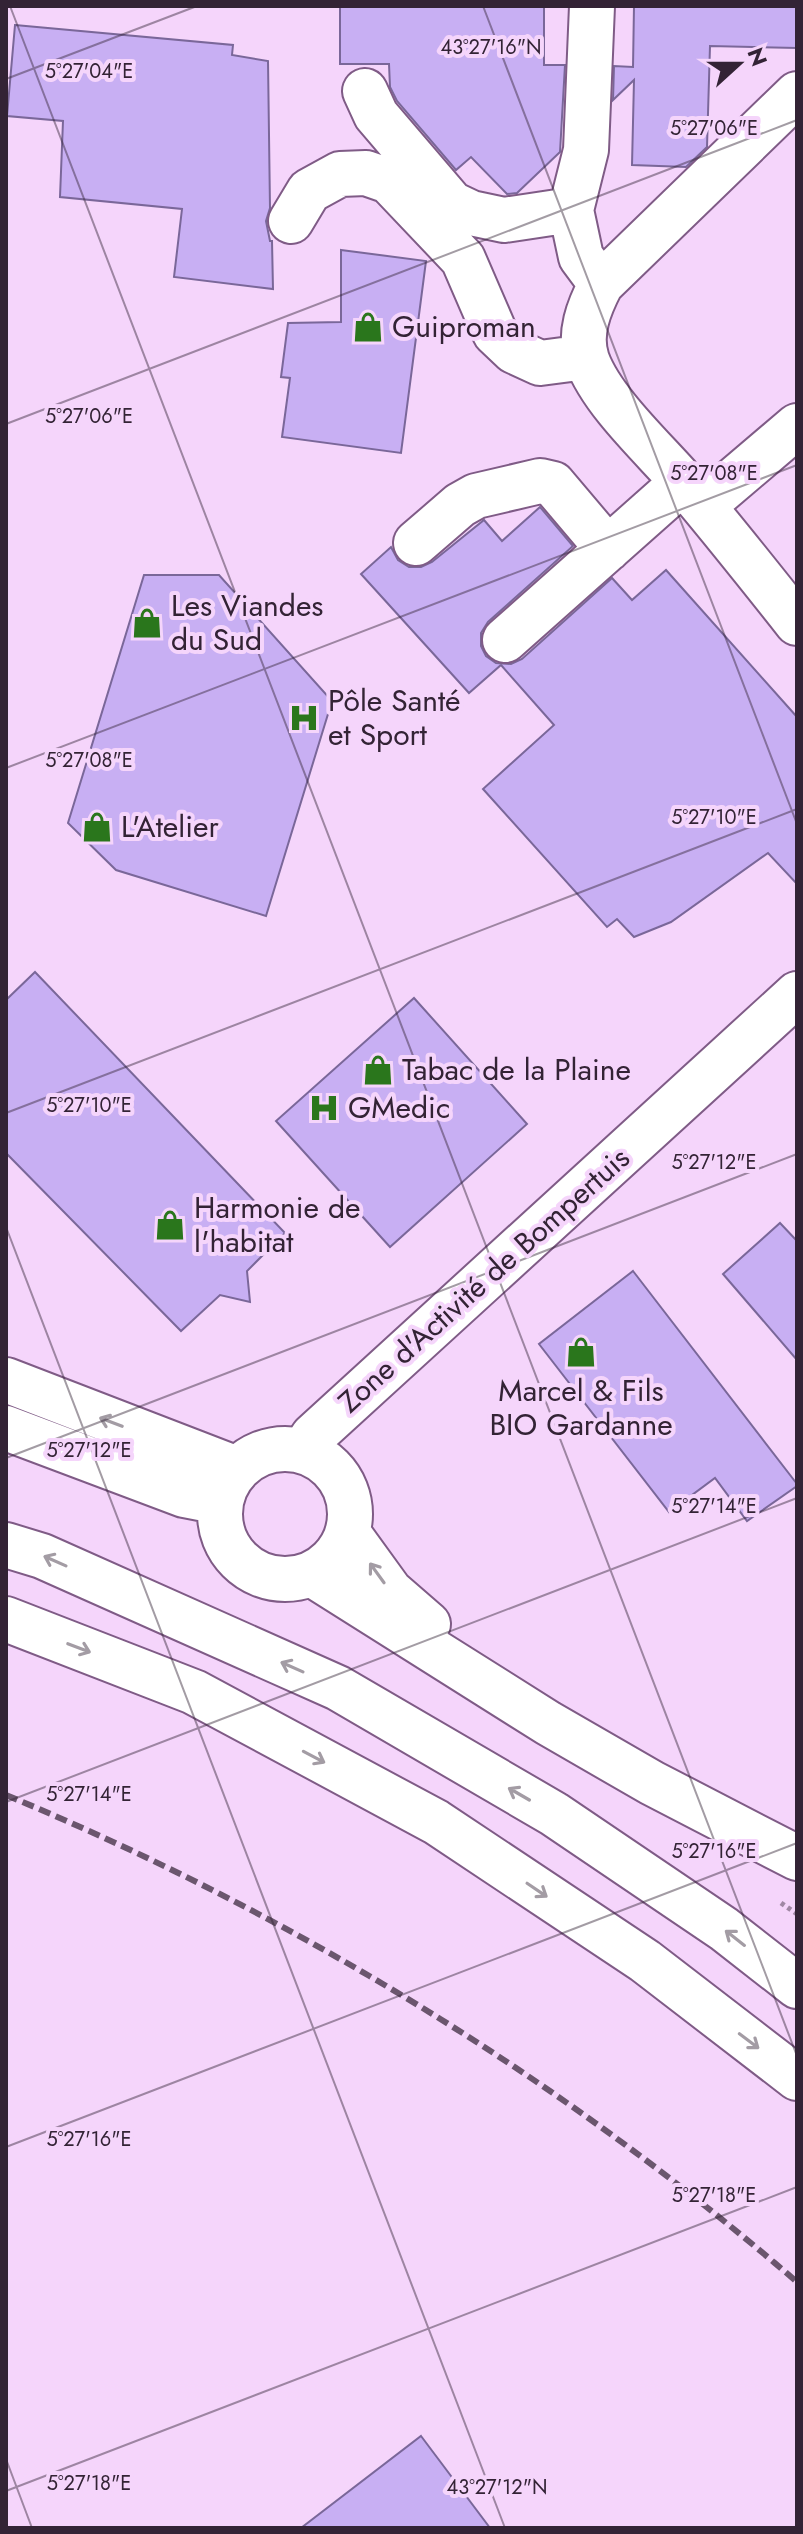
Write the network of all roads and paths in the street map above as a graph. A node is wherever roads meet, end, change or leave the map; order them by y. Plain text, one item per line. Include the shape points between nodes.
1 (592, 6) edge
2 (365, 91) dead end
3 (797, 94) edge
4 (571, 210) junction
5 (291, 221) dead end
6 (601, 284) junction
7 (586, 357) junction
8 (797, 426) edge
9 (693, 494) junction
10 (416, 543) dead end
11 (608, 549) junction
12 (797, 623) edge
13 (505, 640) dead end
14 (797, 994) edge
15 (6, 1380) edge
16 (6, 1428) edge
17 (308, 1443) junction
18 (228, 1485) junction
19 (348, 1533) junction
20 (6, 1545) edge
21 (313, 1575) junction
22 (6, 1619) edge
23 (516, 1702) junction
24 (652, 1783) junction
25 (797, 1858) edge
26 (797, 1884) edge
27 (797, 1986) edge
28 (797, 2078) edge

1 - 4 main road via 586,150
2 - 4 main road via 376,115 452,204 504,220
3 - 6 main road
4 - 6 main road via 581,257
5 - 7 main road via 309,191 340,174 366,173 389,181 463,259 495,333 514,351 540,363
6 - 7 main road via 584,324
7 - 9 main road via 600,387
8 - 9 main road
9 - 11 main road
9 - 12 main road
10 - 11 main road via 476,496 540,481 553,484
11 - 13 main road
14 - 17 main road, Zone d'Activité de Bompertuis
18 -> 15 main road
16 - 18 main road via 184,1495
17 - 18 main road via 262,1452
17 - 19 main road via 344,1485
18 - 21 main road via 220,1520 235,1557 270,1579
19 - 21 main road via 331,1562
23 -> 19 main road via 390,1591
27 -> 20 main road via 724,1929 554,1814 338,1688 42,1556
21 - 23 main road
22 -> 28 main road via 194,1692 436,1822 645,1961
23 - 24 main road
24 - 25 main road
24 - 26 main road

